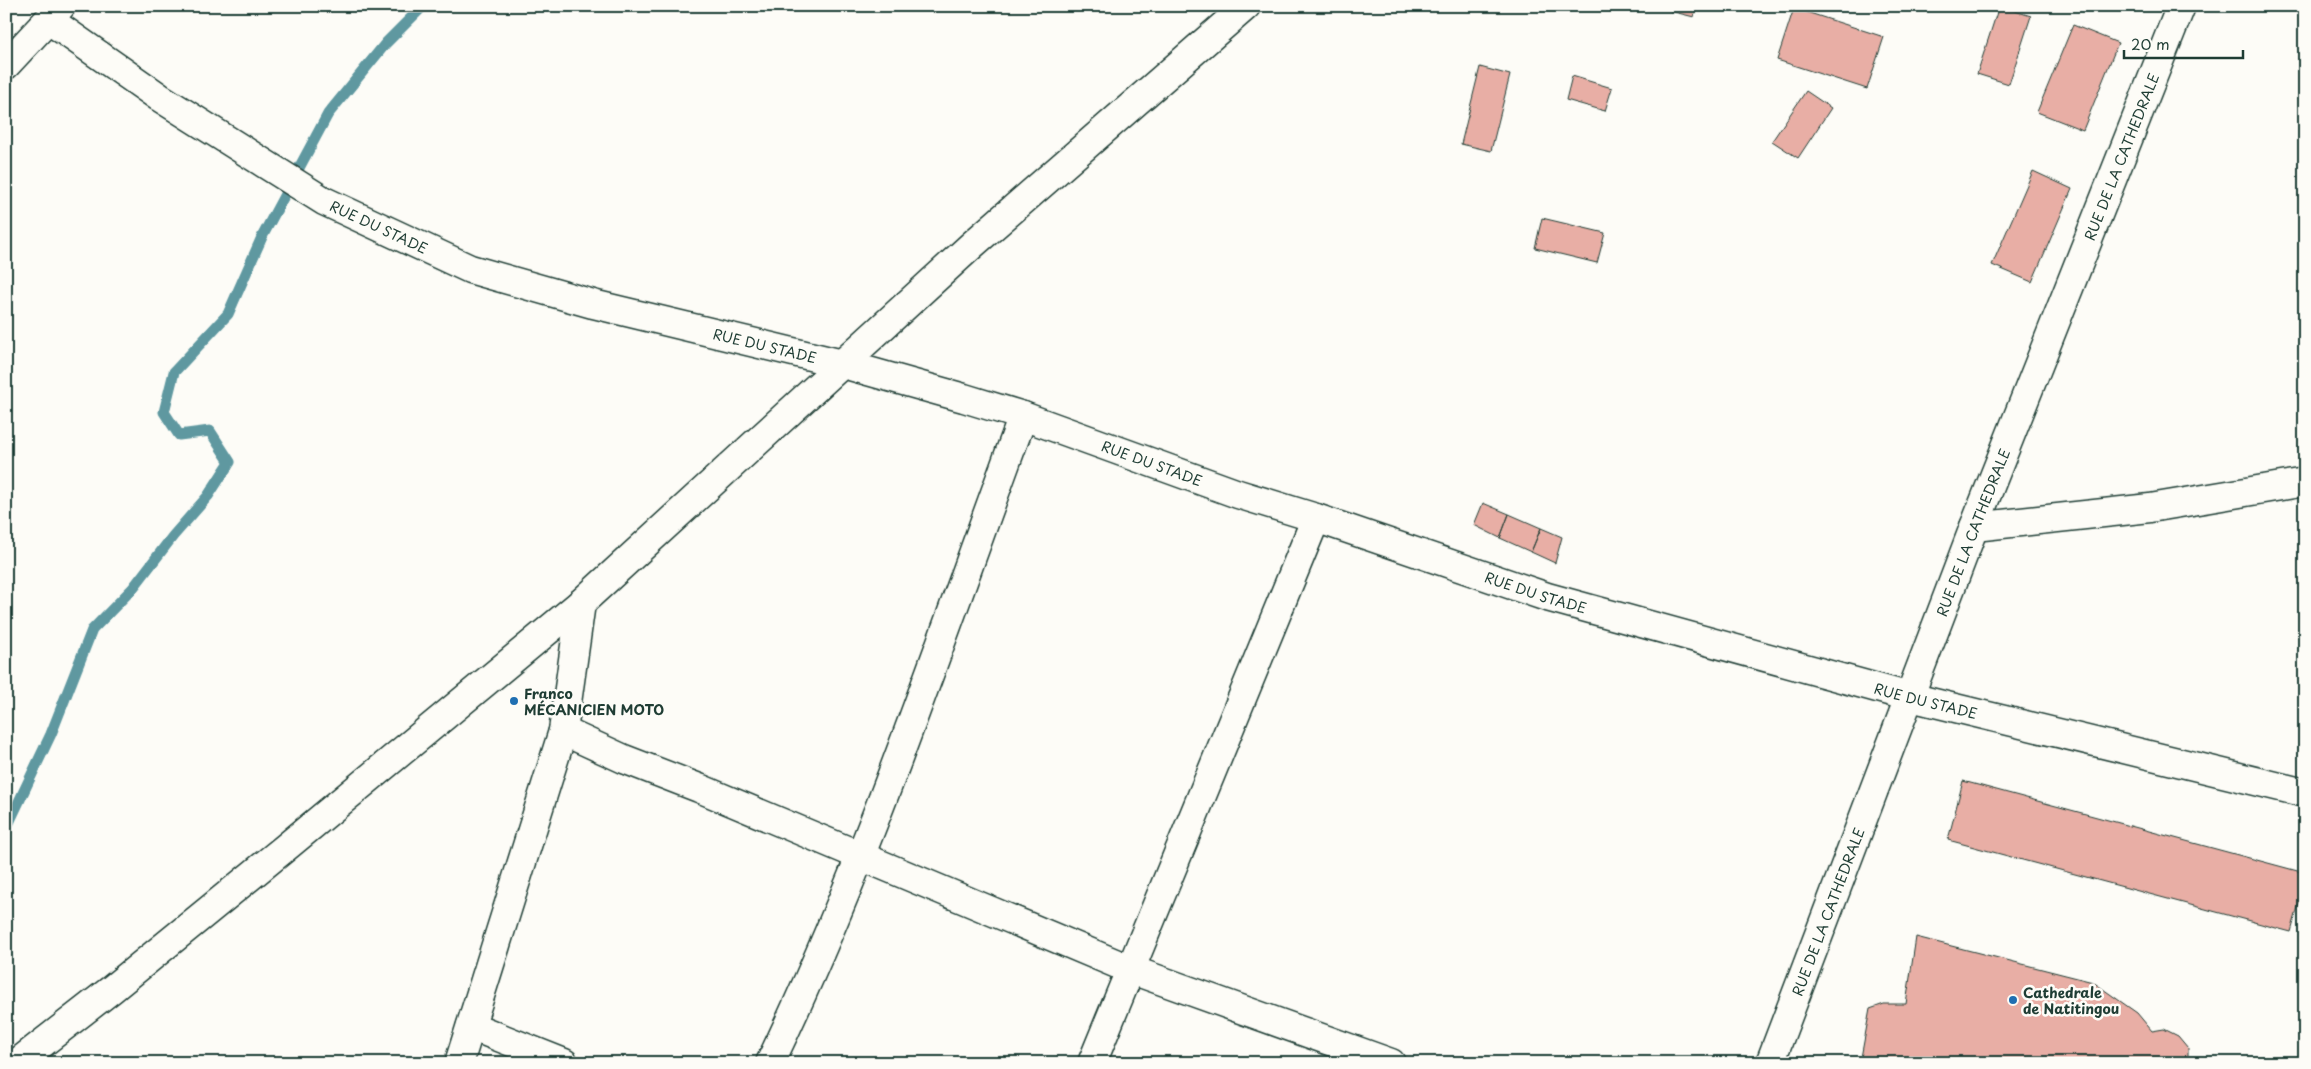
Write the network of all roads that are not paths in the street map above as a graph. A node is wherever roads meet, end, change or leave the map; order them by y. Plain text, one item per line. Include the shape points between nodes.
1 (1246, 6) edge
2 (2181, 6) edge
3 (55, 13) edge
4 (6, 65) edge
5 (844, 364) junction
6 (1023, 416) junction
7 (2305, 482) edge
8 (1316, 518) junction
9 (1974, 528) junction
10 (581, 603) junction
11 (1910, 697) junction
12 (563, 731) junction
13 (2305, 792) edge
14 (860, 856) junction
15 (1128, 969) junction
16 (471, 1026) junction
17 (17, 1063) edge
18 (459, 1063) edge
19 (564, 1063) edge
20 (770, 1063) edge
21 (1092, 1063) edge
22 (1391, 1063) edge
23 (1770, 1063) edge

1 - 5 street via 972,245
2 - 9 street, RUE DE LA CATHEDRALE
3 - 4 street
3 - 5 street, RUE DU STADE via 159,97 285,176 352,215 470,270 592,304
5 - 6 street, RUE DU STADE
5 - 10 street
6 - 8 street, RUE DU STADE via 1238,494
6 - 14 street
7 - 9 street via 2150,508
8 - 11 street, RUE DU STADE via 1547,597
8 - 15 street
9 - 11 street, RUE DE LA CATHEDRALE
10 - 12 street
10 - 17 street
11 - 13 street, RUE DU STADE
11 - 23 street, RUE DE LA CATHEDRALE
12 - 14 street
12 - 16 street
14 - 15 street
14 - 20 street via 802,996
15 - 21 street
15 - 22 street
16 - 18 street
16 - 19 street

